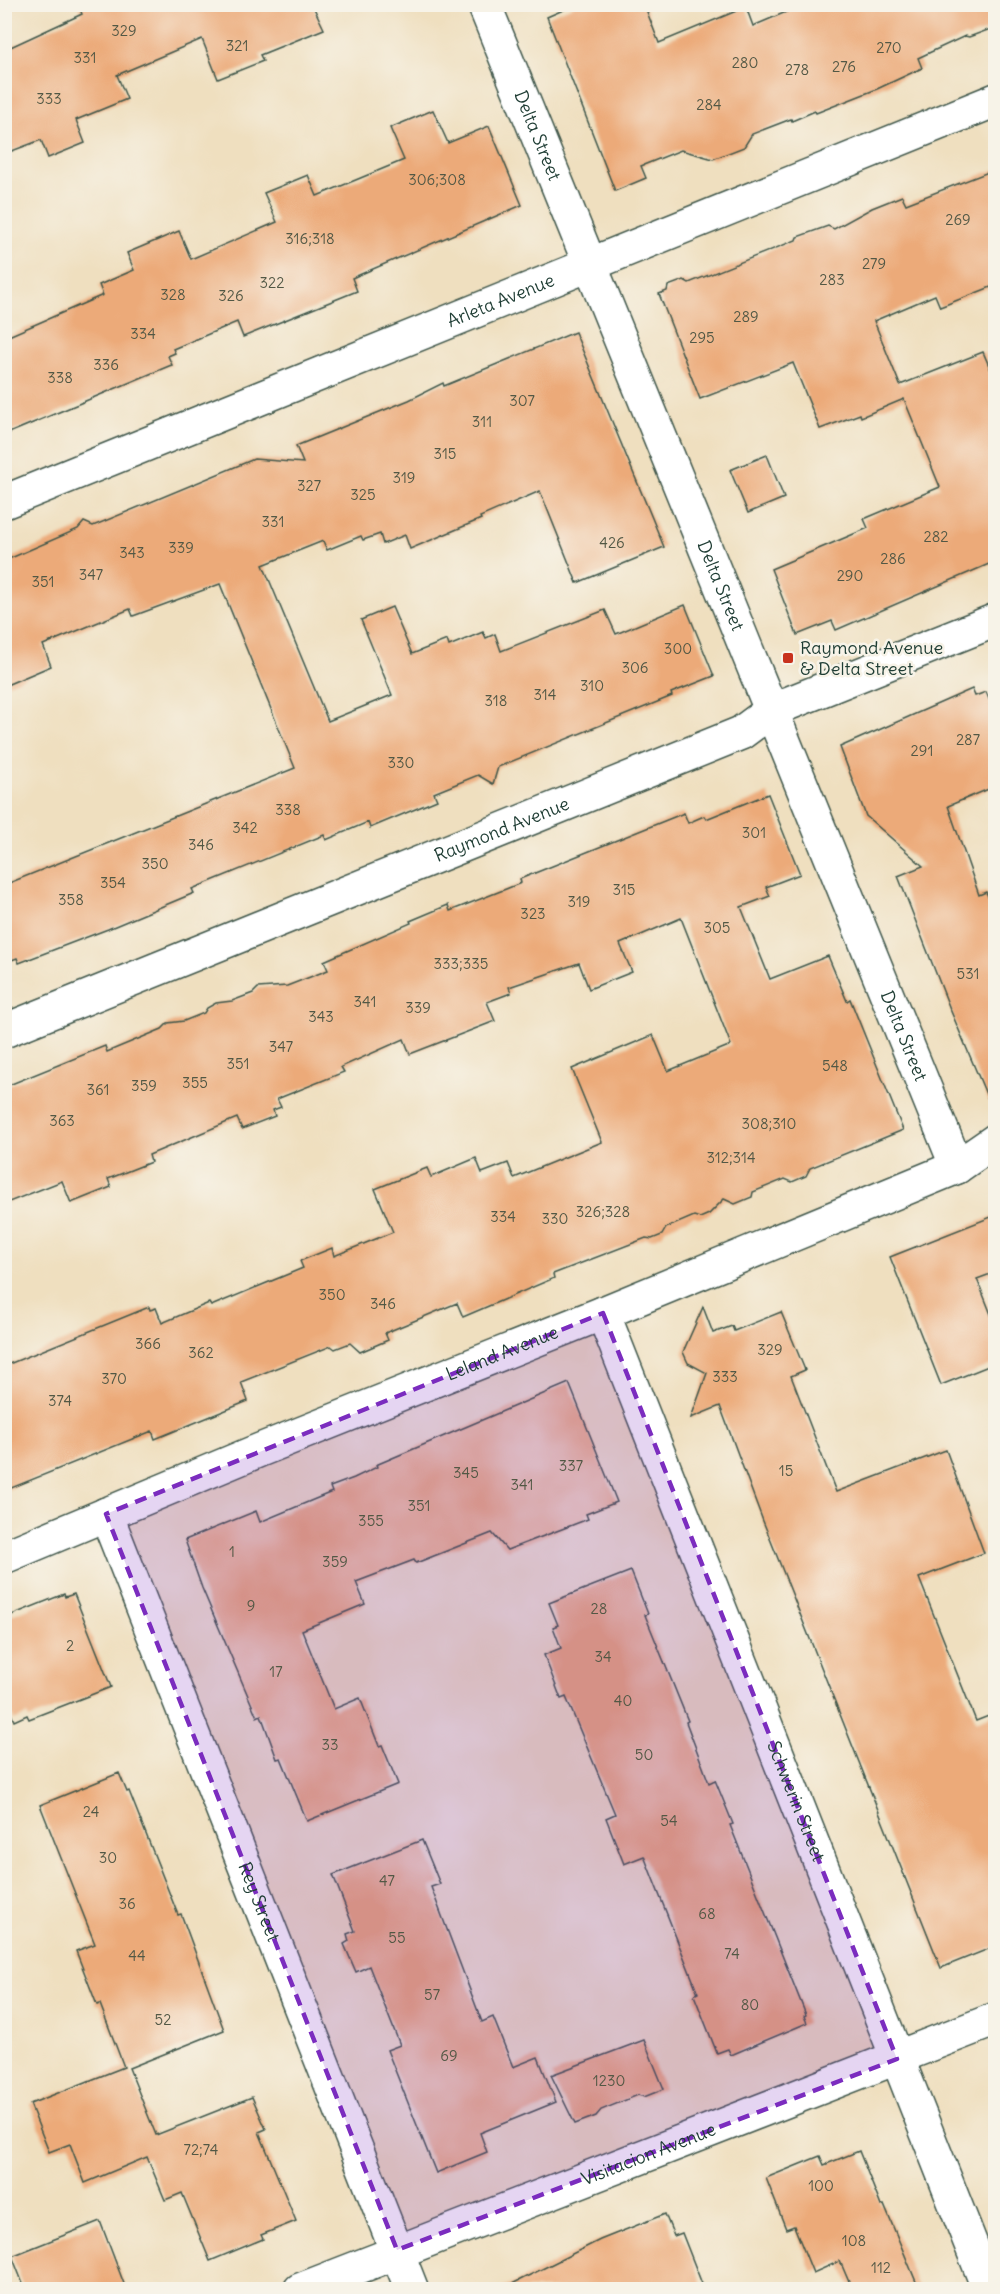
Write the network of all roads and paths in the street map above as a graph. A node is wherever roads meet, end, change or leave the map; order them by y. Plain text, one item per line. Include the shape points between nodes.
1 (484, 4) edge
2 (996, 100) edge
3 (589, 266) junction
4 (4, 502) edge
5 (996, 620) edge
6 (772, 710) junction
7 (4, 1030) edge
8 (996, 1140) edge
9 (957, 1167) junction
10 (603, 1313) junction
11 (106, 1514) junction
12 (4, 1557) edge
13 (996, 2019) edge
14 (897, 2059) junction
15 (397, 2250) junction
16 (300, 2289) edge
17 (412, 2289) edge
18 (988, 2289) edge

1 - 3 street, Delta Street
2 - 3 street, Arleta Avenue
3 - 4 street, Arleta Avenue
3 - 6 street, Delta Street
5 - 6 street, Raymond Avenue
6 - 7 street, Raymond Avenue via 741,734
6 - 9 street, Delta Street
8 - 9 street, Leland Avenue
9 - 10 street, Leland Avenue
10 - 11 street, Leland Avenue
10 - 14 street, Schwerin Street
11 - 12 street, Leland Avenue
11 - 15 street, Rey Street
13 - 14 street, Visitacion Avenue
14 - 15 street, Visitacion Avenue
14 - 18 street, Schwerin Street
15 - 16 street, Visitacion Avenue
15 - 17 street, Rey Street

